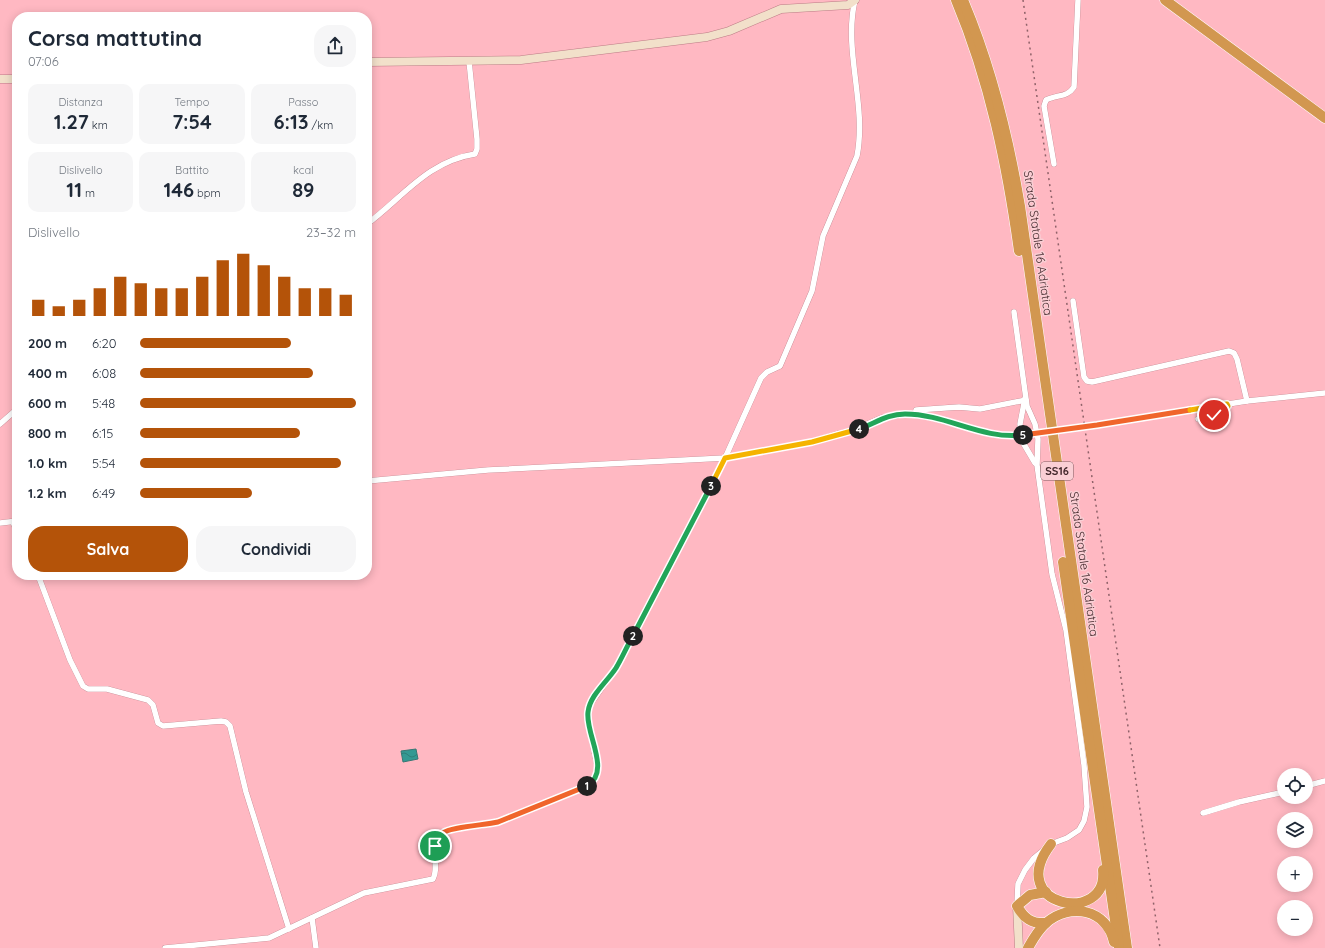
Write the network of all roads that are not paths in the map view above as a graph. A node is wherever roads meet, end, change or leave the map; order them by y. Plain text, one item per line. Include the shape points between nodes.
1 (855, 0) edge
2 (1078, 0) edge
3 (1164, 0) edge
4 (962, 1) edge
5 (469, 61) junction
6 (372, 62) edge
7 (0, 79) edge
8 (12, 79) edge
9 (1325, 118) edge
10 (1054, 164) dead end
11 (372, 220) edge
12 (1073, 301) dead end
13 (1014, 312) dead end
14 (1325, 394) edge
15 (1025, 400) junction
16 (1247, 401) junction
17 (1227, 404) junction
18 (12, 413) edge
19 (915, 415) junction
20 (1198, 419) dead end
21 (0, 424) edge
22 (725, 458) junction
23 (1037, 466) junction
24 (372, 481) edge
25 (12, 521) edge
26 (0, 523) edge
27 (40, 580) edge
28 (1325, 780) edge
29 (1313, 784) edge
30 (1277, 794) edge
31 (1097, 799) junction
32 (1203, 813) dead end
33 (1051, 844) junction
34 (1046, 892) junction
35 (1017, 906) junction
36 (312, 918) junction
37 (1046, 923) junction
38 (290, 929) junction
39 (165, 948) edge
40 (316, 948) edge
41 (1019, 948) edge
42 (1028, 948) edge
43 (1115, 948) edge
44 (1119, 948) edge
45 (1127, 948) edge

1 - 5 street via 848,5 781,9 730,31 707,37 520,60
1 - 22 street via 850,24 860,119 857,156 823,236 812,291 782,363 761,378
2 - 10 street via 1074,87 1064,95 1046,100 1044,106
3 - 9 highway
4 - 31 highway, Strada Statale 16 Adriatica / SS16 via 997,123 1013,205
4 - 45 highway, Strada Statale 16 Adriatica / SS16 via 976,32 996,91 1013,164
5 - 6 street
5 - 11 street via 477,139 475,154 437,166
7 - 8 street
12 - 16 street via 1084,377 1087,381 1092,382 1229,351 1237,359
13 - 15 street
14 - 16 street
15 - 19 street via 980,409 925,408 916,410
15 - 23 street via 1038,439
15 - 23 street via 1020,424 1022,441
16 - 17 street
17 - 19 street, bridge via 1016,436 986,432
17 - 20 street via 1224,413
18 - 21 street
19 - 22 street via 893,415 852,431 812,442
22 - 24 street via 488,470
22 - 36 street via 622,658 589,706 588,721 598,762 598,776 595,780 498,822 448,830 437,839 433,879 364,893
23 - 33 street via 1052,574 1066,630 1087,807 1084,821 1078,830 1067,838
25 - 26 street
27 - 38 street via 70,660 83,686 88,689 107,689 148,700 153,705 158,724 163,726 221,721 230,726 255,822
28 - 29 street
30 - 32 street
31 - 34 highway via 1098,833 1104,875 1100,886 1091,898 1078,904 1065,904
31 - 44 highway, Strada Statale 16 Adriatica / SS16
33 - 34 highway via 1038,866 1040,884
33 - 35 street via 1034,858 1025,870 1018,884
34 - 35 highway via 1030,895
35 - 37 highway via 1030,921
35 - 41 street
36 - 38 street
36 - 40 street
37 - 42 highway via 1035,934
37 - 43 highway via 1070,910 1087,912 1108,927
38 - 39 street via 269,938

